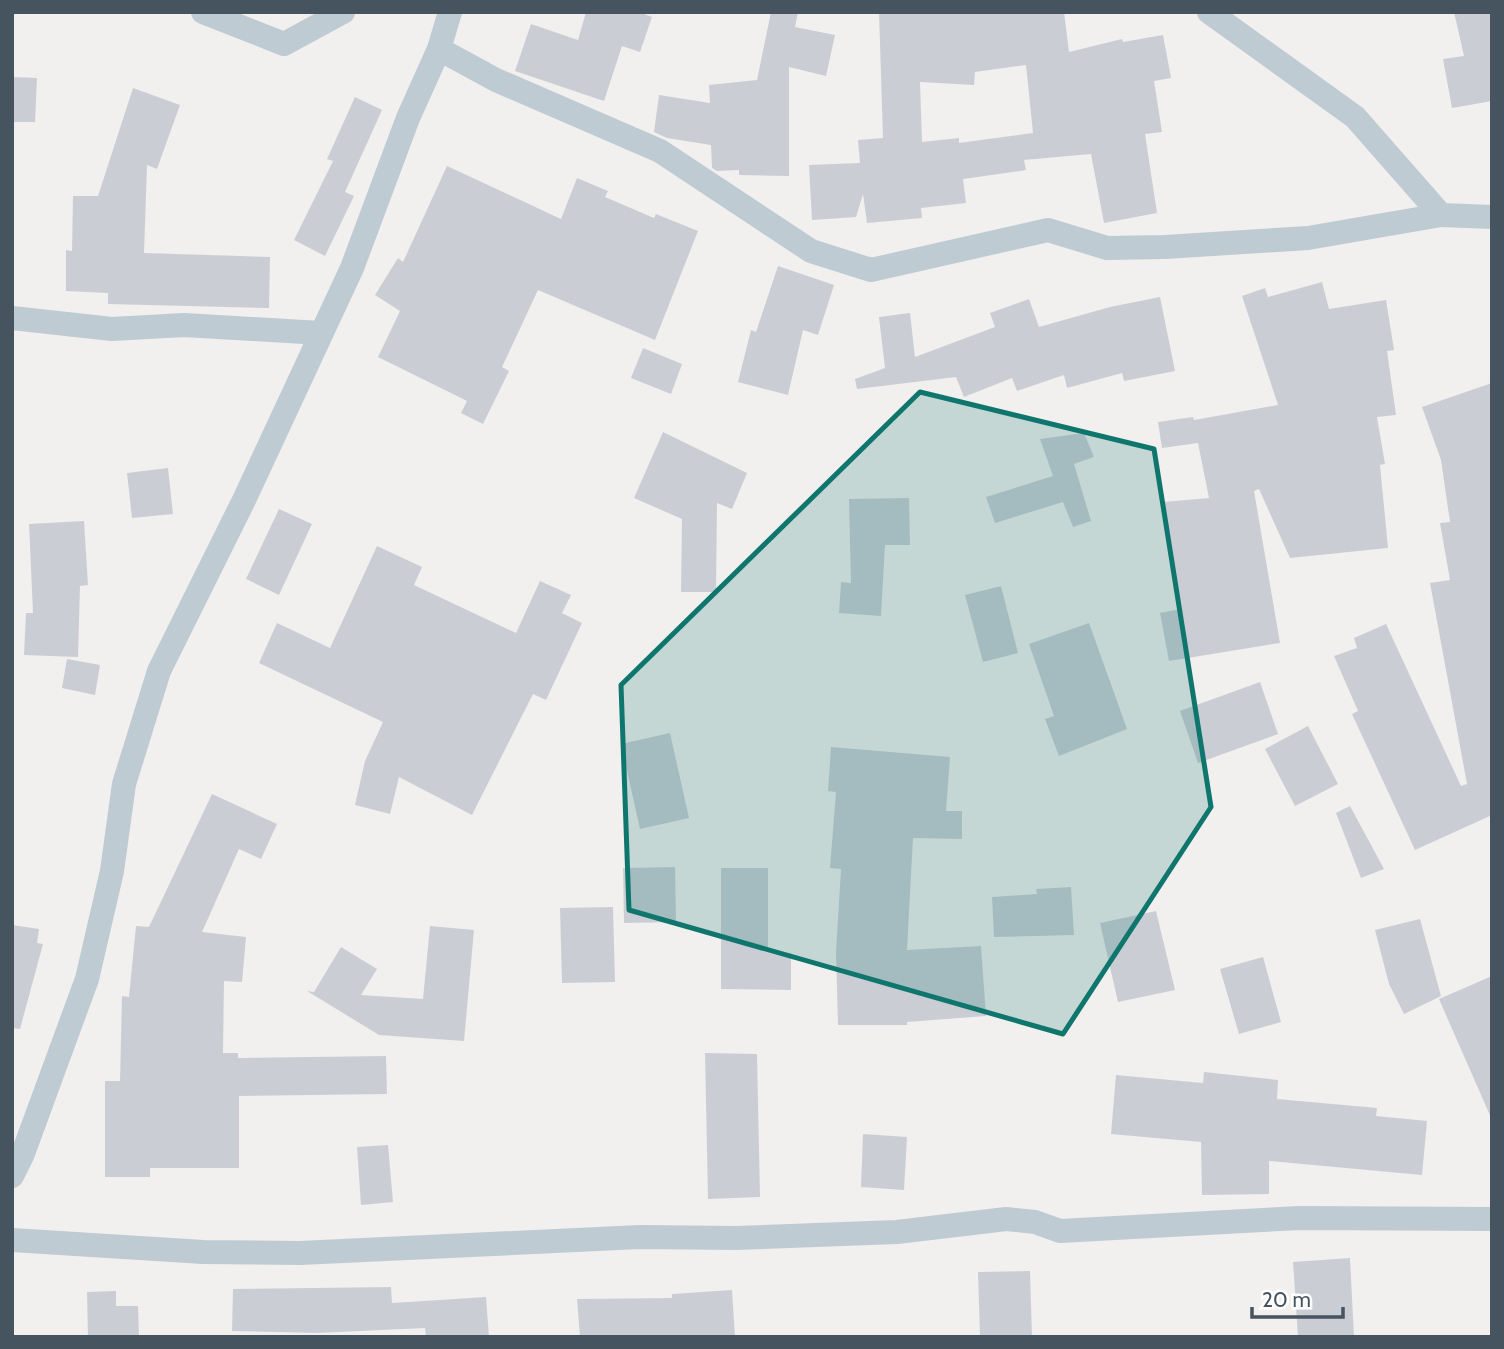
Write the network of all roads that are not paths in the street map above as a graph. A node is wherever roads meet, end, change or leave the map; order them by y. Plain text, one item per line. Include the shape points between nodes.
1 (203, 12) edge
2 (343, 12) edge
3 (450, 12) edge
4 (1209, 12) edge
5 (439, 50) junction
6 (1441, 215) junction
7 (1492, 217) edge
8 (12, 318) edge
9 (321, 333) junction
10 (12, 1176) edge
11 (1492, 1219) edge
12 (12, 1240) edge

1 - 2 street via 284,44
3 - 5 street
4 - 6 street via 1355,117
5 - 6 street via 496,80 660,151 811,251 871,270 1048,230 1107,248 1165,247 1308,238
5 - 9 street via 408,118 352,268
6 - 7 street
8 - 9 street via 112,329 184,325
9 - 10 street via 159,671 124,784 113,871 87,979
11 - 12 street via 1299,1218 1060,1231 1006,1219 897,1232 627,1237 300,1253

